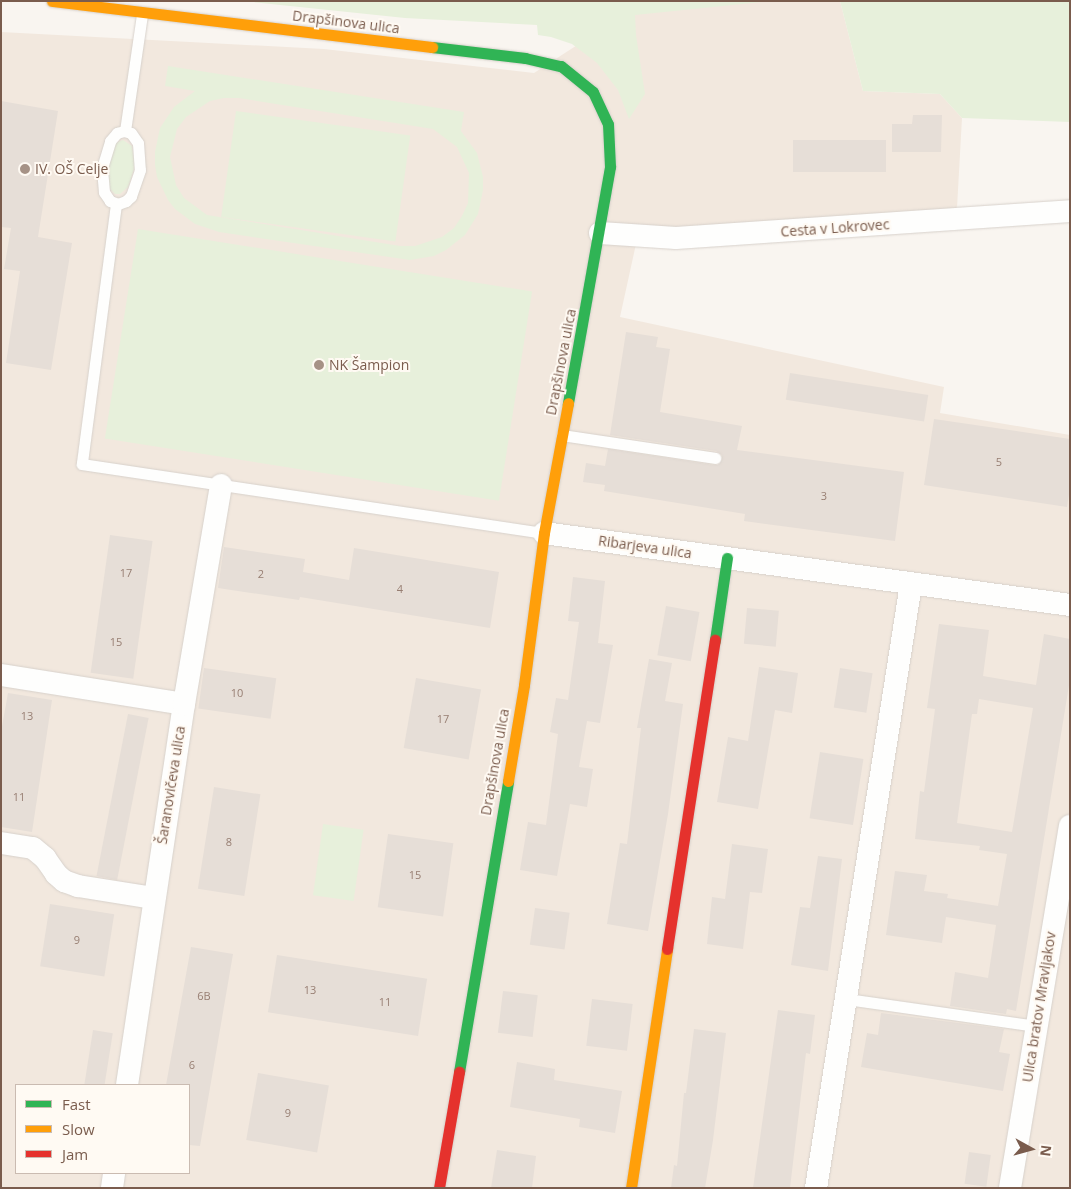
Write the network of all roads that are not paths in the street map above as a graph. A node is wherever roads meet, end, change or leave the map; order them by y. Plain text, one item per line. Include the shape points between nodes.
1 (52, 1) edge
2 (142, 14) junction
3 (125, 131) junction
4 (116, 204) junction
5 (1070, 211) edge
6 (600, 233) junction
7 (562, 435) junction
8 (714, 458) dead end
9 (221, 485) junction
10 (544, 533) junction
11 (727, 558) junction
12 (911, 584) junction
13 (1070, 605) edge
14 (1, 675) edge
15 (184, 704) junction
16 (1070, 826) edge
17 (1, 843) edge
18 (154, 898) junction
19 (846, 999) junction
20 (1036, 1026) junction
21 (127, 1084) edge
22 (114, 1174) edge
23 (112, 1188) edge
24 (439, 1188) edge
25 (631, 1188) edge
26 (816, 1188) edge
27 (1010, 1188) edge

1 - 2 street, Drapšinova ulica
2 - 3 lane
2 - 6 street, Drapšinova ulica via 525,58 561,66 593,92 608,124 610,168
3 - 4 lane via 110,141 102,164 104,192 108,200
3 - 4 lane via 133,134 138,143 140,170 131,196 124,203
4 - 9 lane, Ribarjeva ulica via 82,464
5 - 6 street, Cesta v Lokrovec via 676,238
6 - 7 street, Drapšinova ulica
7 - 8 lane
7 - 10 street, Drapšinova ulica
9 - 10 lane, Ribarjeva ulica
9 - 15 street, Šaranovičeva ulica
10 - 11 street, Ribarjeva ulica
10 - 24 street, Drapšinova ulica via 524,685
11 - 12 street, Ribarjeva ulica
11 - 25 street
12 - 13 street, Ribarjeva ulica
12 - 19 street
14 - 15 street
15 - 18 street, Šaranovičeva ulica
16 - 20 street, Ulica bratov Mravljakov
17 - 18 street via 33,848 64,881
18 - 21 street, Šaranovičeva ulica
19 - 20 lane
19 - 26 street
20 - 27 street, Ulica bratov Mravljakov
22 - 23 street

